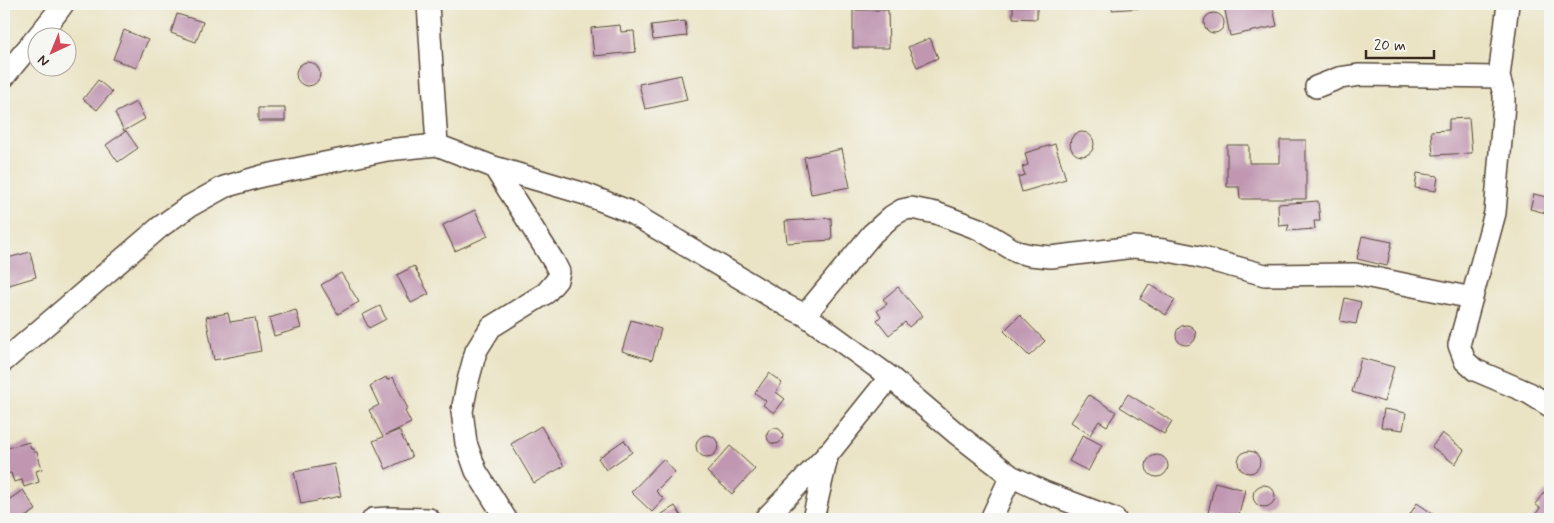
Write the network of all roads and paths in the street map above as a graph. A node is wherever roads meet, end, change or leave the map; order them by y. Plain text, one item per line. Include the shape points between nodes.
1 (63, 4) edge
2 (1508, 4) edge
3 (433, 5) edge
4 (4, 77) edge
5 (1499, 77) junction
6 (1316, 87) dead end
7 (437, 145) junction
8 (494, 167) junction
9 (1472, 298) junction
10 (805, 315) junction
11 (4, 361) edge
12 (890, 377) junction
13 (1550, 406) edge
14 (828, 453) junction
15 (1011, 476) junction
16 (373, 519) edge
17 (429, 519) edge
18 (506, 519) edge
19 (765, 519) edge
20 (813, 519) edge
21 (991, 519) edge
22 (1114, 519) edge

1 - 4 street
2 - 5 street
3 - 7 street
5 - 6 street via 1360,75 1339,78
5 - 9 street via 1504,104 1495,213
7 - 8 street
7 - 11 street via 387,150 224,187 160,227
8 - 10 street via 585,194 628,211
8 - 18 street via 559,272 557,280 546,293 491,327 476,351 468,381 462,411 466,443 476,471
9 - 10 street via 1355,274 1264,275 1199,257 1134,247 1051,257 1030,255 1017,252 979,229 936,213 911,208 892,216 872,234
9 - 13 street via 1459,345 1465,361 1475,370
10 - 12 street
12 - 14 street
12 - 15 street
14 - 19 street
14 - 20 street
15 - 21 street
15 - 22 street
16 - 17 street

